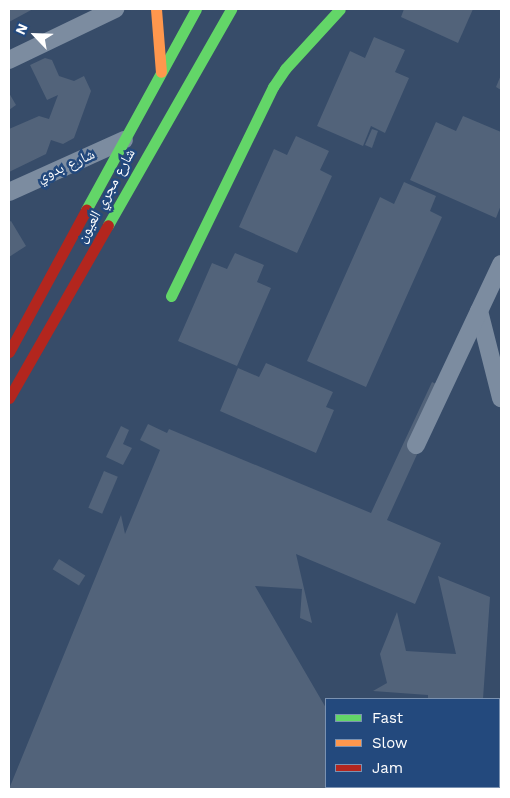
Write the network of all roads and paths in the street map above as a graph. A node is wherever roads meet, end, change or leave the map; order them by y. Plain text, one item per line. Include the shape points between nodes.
1 (115, 9) edge
2 (156, 9) edge
3 (196, 9) edge
4 (231, 9) edge
5 (340, 9) edge
6 (9, 60) edge
7 (160, 72) junction
8 (124, 140) junction
9 (9, 192) edge
10 (501, 264) edge
11 (171, 296) dead end
12 (479, 311) junction
13 (9, 352) edge
14 (9, 398) edge
15 (501, 398) edge
16 (416, 445) dead end

1 - 6 street
2 - 7 main road
3 - 7 main road, شارع مجري العيون
4 - 14 main road, شارع مجري العيون
5 - 11 main road via 284,69 273,87
7 - 8 main road, شارع مجري العيون
8 - 9 street, شارع بدوي
8 - 13 main road, شارع مجري العيون
10 - 12 street
12 - 15 street
12 - 16 street

